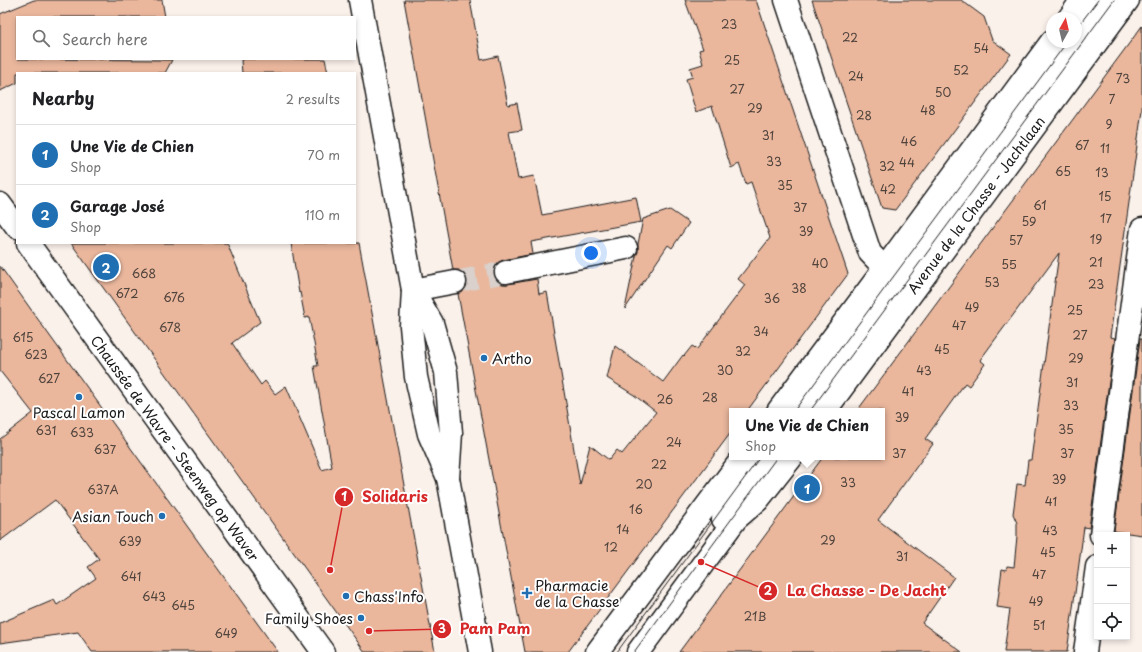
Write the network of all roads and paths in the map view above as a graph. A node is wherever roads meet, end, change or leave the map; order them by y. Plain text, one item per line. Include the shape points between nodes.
1 (360, 0) edge
2 (786, 0) edge
3 (1082, 0) edge
4 (1106, 0) edge
5 (1128, 0) edge
6 (1073, 12) edge
7 (1082, 32) edge
8 (1048, 48) edge
9 (1070, 48) edge
10 (0, 204) edge
11 (16, 226) edge
12 (1142, 229) edge
13 (29, 244) edge
14 (626, 248) dead end
15 (506, 272) tunnel mouth
16 (455, 282) tunnel mouth
17 (898, 282) junction
18 (413, 290) junction
19 (781, 408) edge
20 (804, 408) edge
21 (827, 408) edge
22 (741, 460) edge
23 (766, 460) edge
24 (790, 460) edge
25 (448, 478) junction
26 (740, 495) junction
27 (736, 519) junction
28 (1101, 532) edge
29 (1097, 568) edge
30 (322, 652) edge
31 (480, 652) edge
32 (597, 652) edge
33 (625, 652) edge
34 (638, 652) edge
35 (1085, 652) edge

1 - 18 street
2 - 17 street via 870,253
3 - 6 street
4 - 7 street, Avenue de la Chasse - Jachtlaan
5 - 17 street, Avenue de la Chasse - Jachtlaan
8 - 17 street, Avenue de la Chasse - Jachtlaan
9 - 17 street, Avenue de la Chasse - Jachtlaan
10 - 11 street
12 - 28 street
13 - 30 street, Chaussée de Wavre - Steenweg op Waver
14 - 15 street
16 - 18 street
17 - 19 street, Avenue de la Chasse - Jachtlaan
17 - 20 street, Avenue de la Chasse - Jachtlaan
17 - 21 street, Avenue de la Chasse - Jachtlaan
18 - 25 street via 411,326 416,376 429,434
18 - 25 street via 432,323 446,372 451,433
22 - 32 street
23 - 26 street
24 - 27 street via 758,500
25 - 31 street
26 - 27 street
26 - 33 street
27 - 34 street
29 - 35 street

